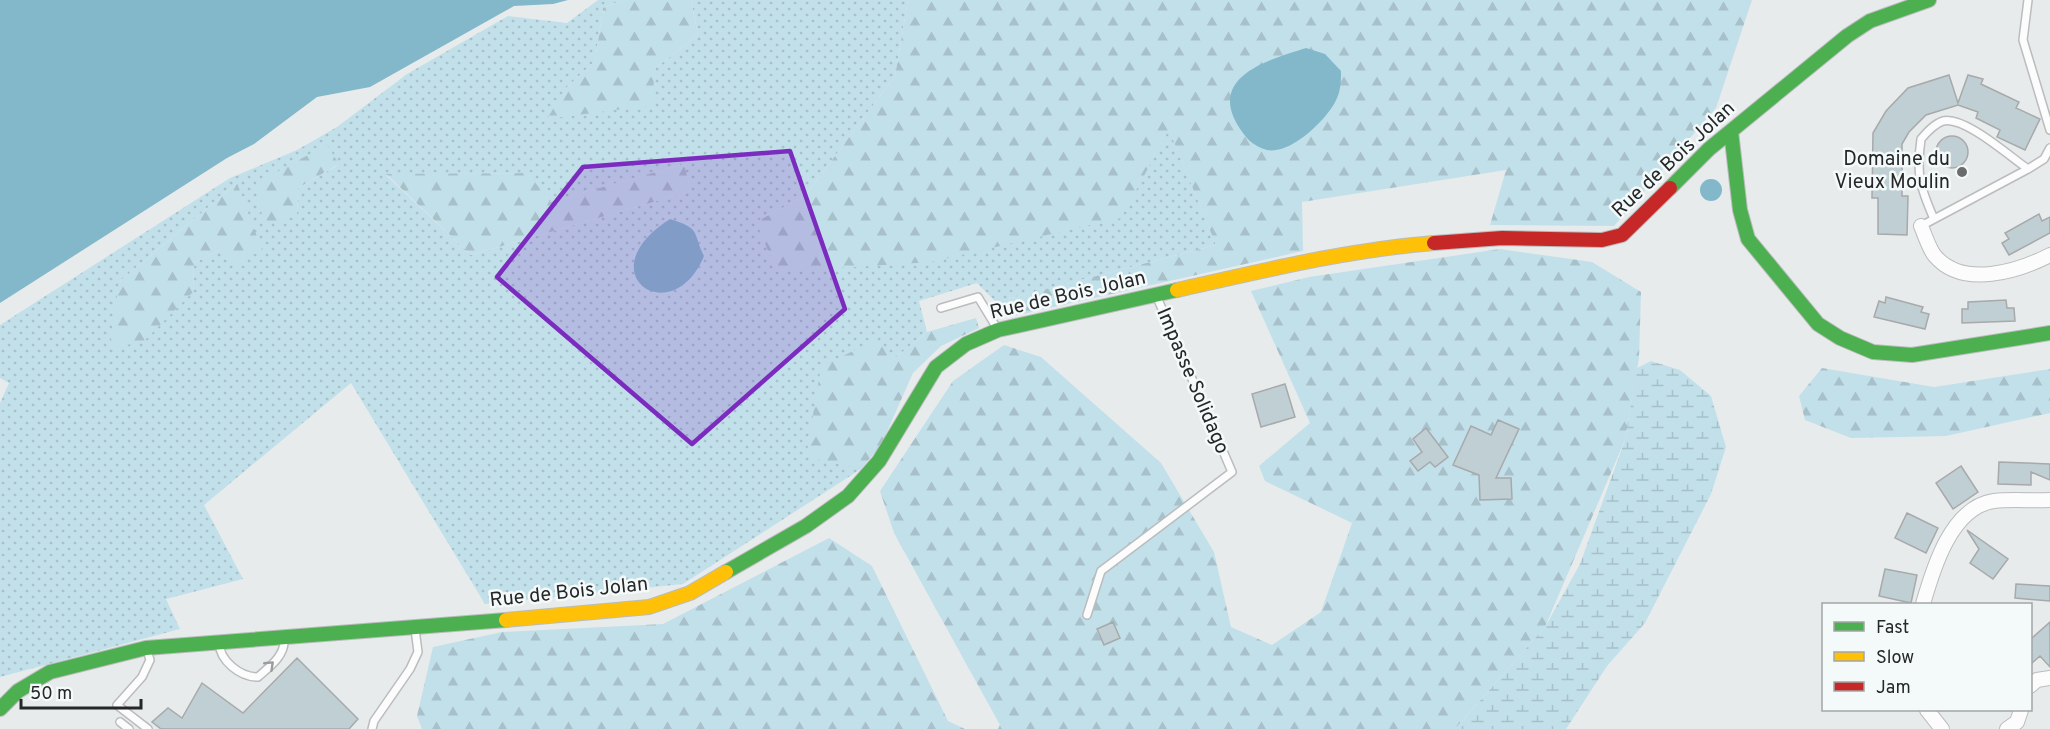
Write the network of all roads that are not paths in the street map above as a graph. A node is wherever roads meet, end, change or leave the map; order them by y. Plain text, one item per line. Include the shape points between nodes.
1 (1929, 0) edge
2 (2028, 0) edge
3 (2050, 130) edge
4 (1731, 131) junction
5 (2050, 148) edge
6 (2028, 169) junction
7 (1934, 219) junction
8 (1921, 226) joint
9 (2050, 255) edge
10 (1155, 295) junction
11 (941, 308) dead end
12 (998, 330) junction
13 (2050, 333) edge
14 (2050, 500) edge
15 (1923, 603) edge
16 (1087, 615) dead end
17 (415, 629) junction
18 (284, 638) junction
19 (219, 643) junction
20 (146, 648) junction
21 (2050, 678) edge
22 (2032, 685) edge
23 (0, 709) edge
24 (1928, 711) edge
25 (2021, 711) edge
26 (120, 722) dead end
27 (129, 729) edge
28 (148, 729) edge
29 (372, 729) edge
30 (1941, 729) edge
31 (2007, 729) edge

1 - 4 street, Rue de Bois Jolan via 1870,21 1847,36
2 - 3 lane via 2023,40
4 - 10 street, Rue de Bois Jolan via 1622,235 1602,240 1502,238 1398,246
4 - 13 street via 1740,210 1748,239 1818,324 1873,352 1912,355
5 - 6 lane via 2044,159
6 - 7 lane
6 - 7 lane via 1970,128 1942,122 1921,139 1919,152 1919,183
7 - 8 lane
8 - 9 street via 1935,256 1951,268 1973,273 2001,274
10 - 12 street, Rue de Bois Jolan
10 - 16 lane, Impasse Solidago via 1232,472 1101,571
11 - 12 lane via 978,297
12 - 17 street, Rue de Bois Jolan via 966,344 936,367 879,461 848,496 702,588 649,607
14 - 15 street via 1992,501 1971,510 1955,527 1943,550
17 - 18 street, Rue de Bois Jolan
17 - 29 lane via 418,652
18 - 19 street, Rue de Bois Jolan
19 -> 18 lane via 225,660 247,677 258,677 279,657
19 - 20 street, Rue de Bois Jolan
20 - 23 street, Rue de Bois Jolan via 50,672 18,691
20 - 28 lane via 150,660 142,677 117,705
21 - 22 street
24 - 30 street
25 - 31 street via 2017,722
26 - 27 lane

